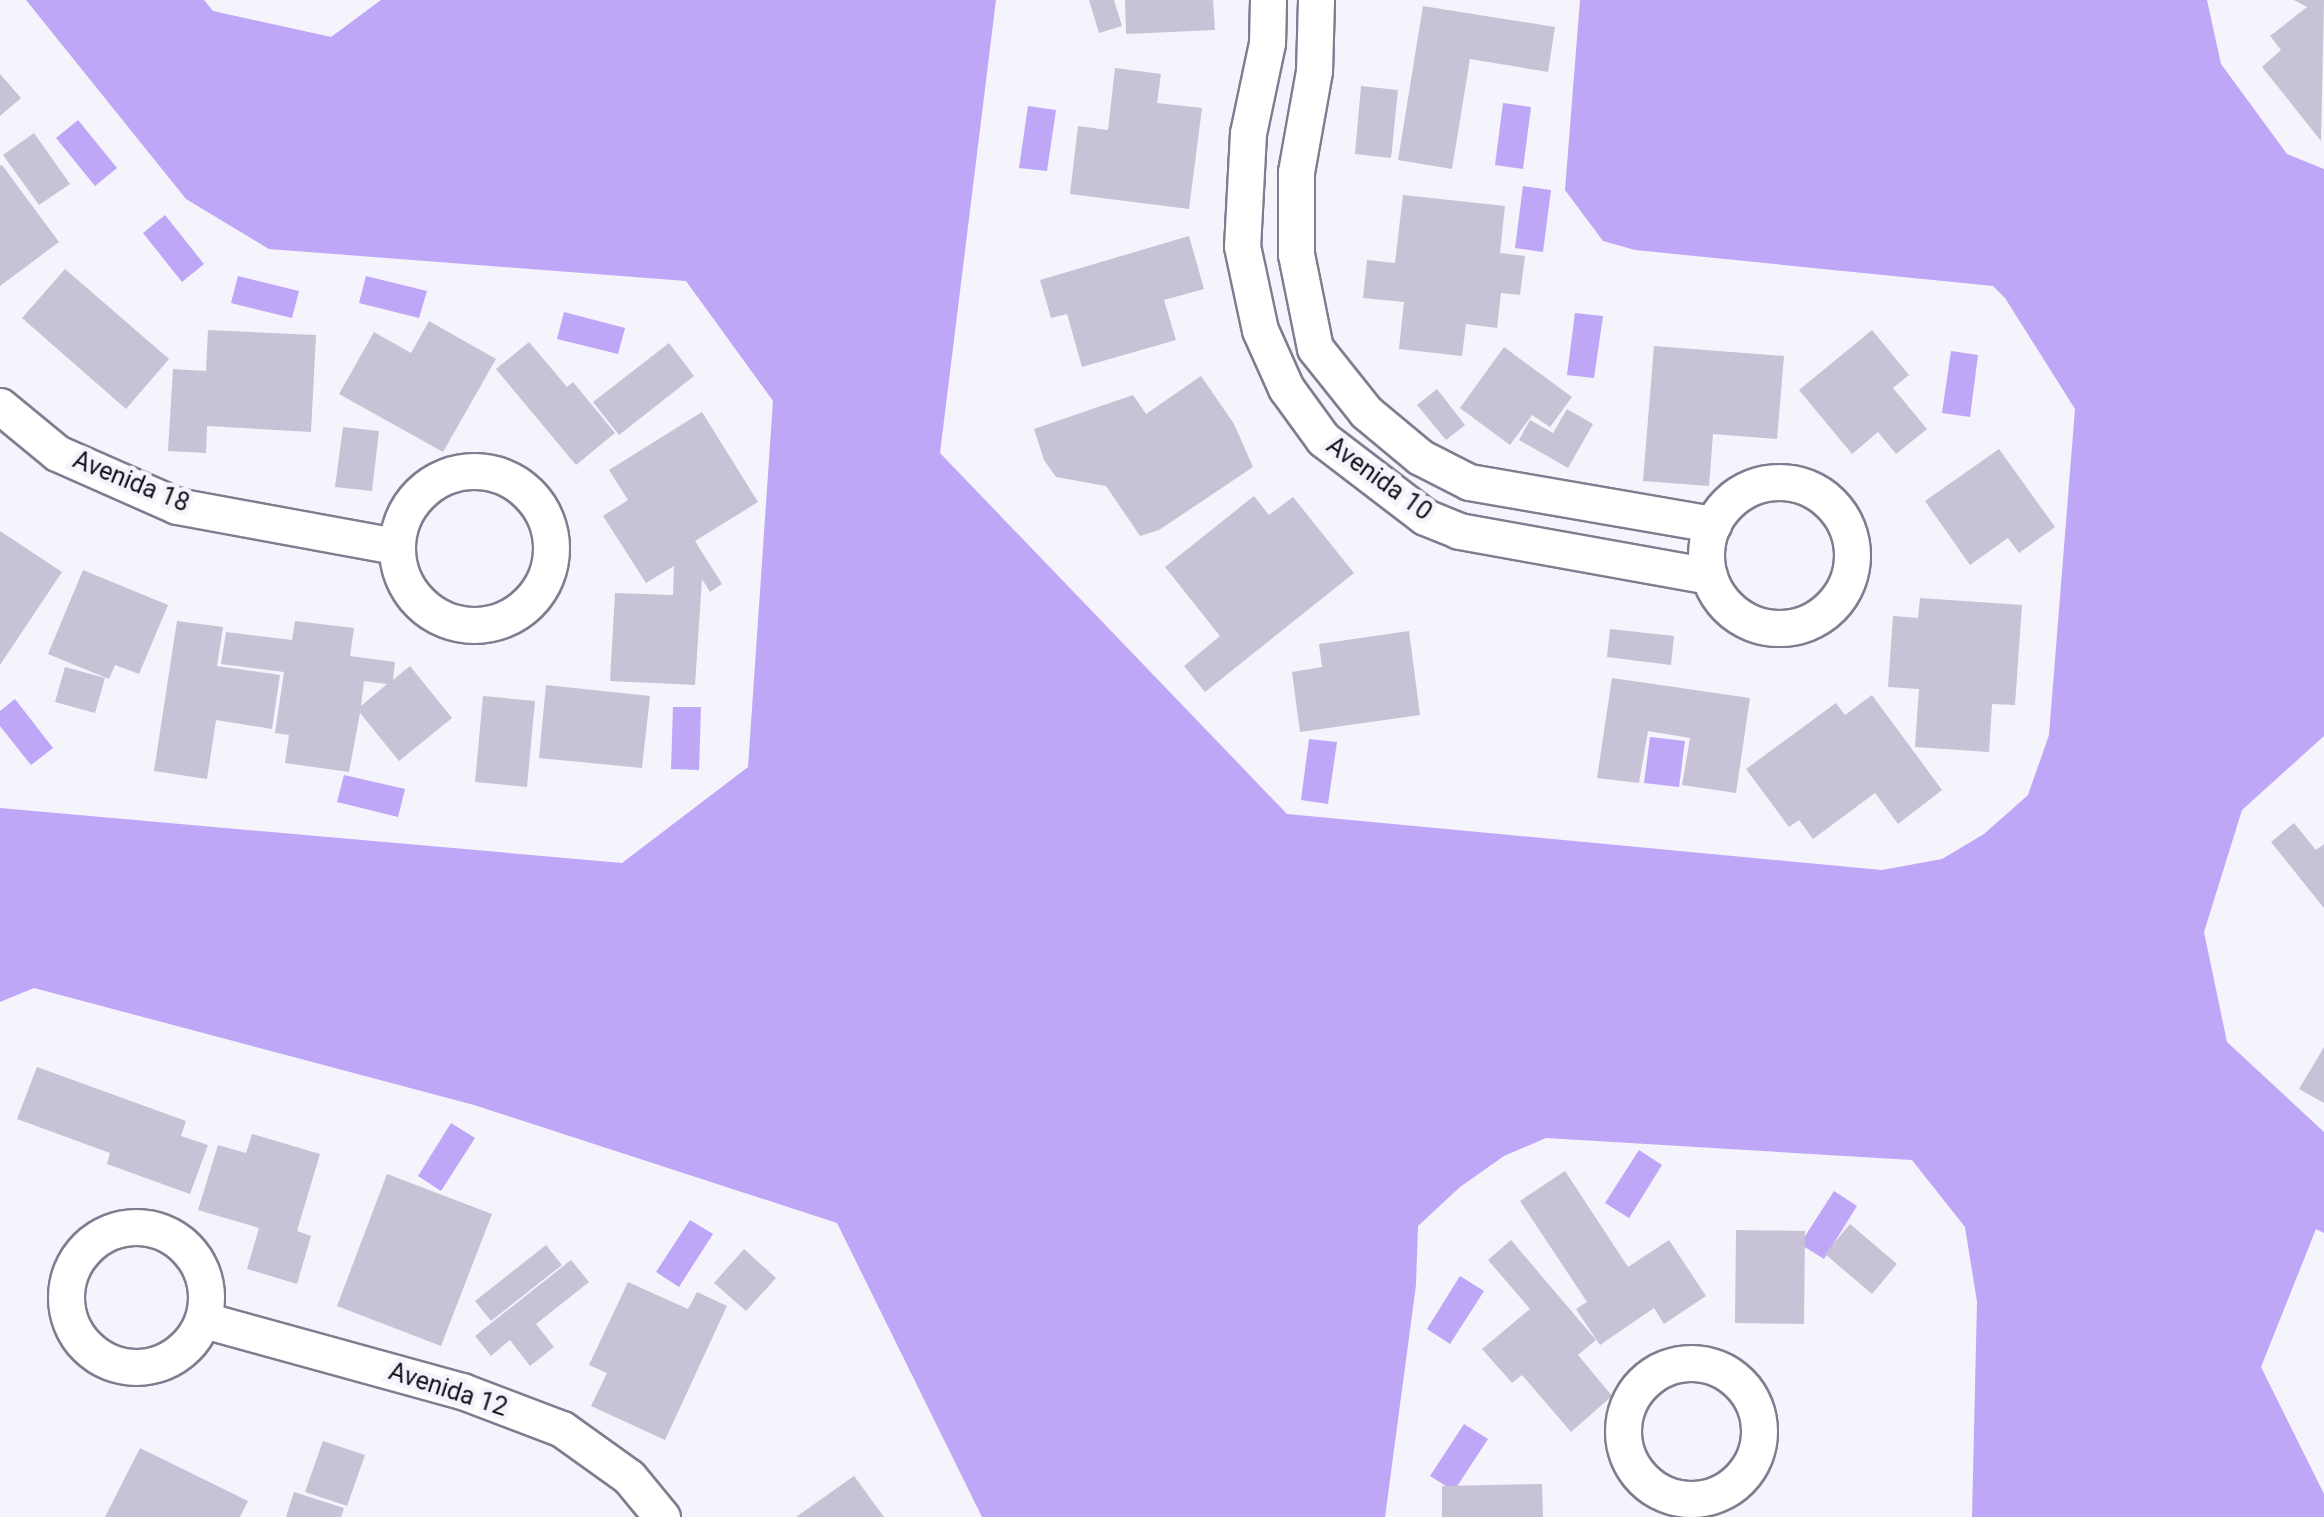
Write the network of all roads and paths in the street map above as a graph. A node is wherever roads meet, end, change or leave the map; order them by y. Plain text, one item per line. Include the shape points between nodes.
1 (1268, 0) edge
2 (1316, 0) edge
3 (0, 406) edge
4 (1713, 524) junction
5 (395, 546) junction
6 (1709, 576) junction
7 (204, 1320) junction
8 (662, 1517) edge

1 - 6 street, Avenida 10 via 1267,43 1248,133 1242,246 1260,330 1286,388 1323,440 1426,517 1460,531
2 - 4 street, Avenida 10 via 1314,71 1296,172 1296,254 1314,348 1366,412 1420,456 1469,482
3 - 5 street, Avenida 18 via 57,453 177,506
4 - 6 street
4 - 6 street via 1749,489 1773,482 1798,485 1840,513 1852,561 1832,606 1787,628 1738,616
5 - 5 street via 400,576 416,602 441,620 471,627 501,622 527,606 545,581 552,551 548,521 531,495 506,477 476,470 446,475 420,491 402,516
7 - 7 street via 206,1280 185,1245 149,1227 108,1231 77,1256 64,1295 74,1334 103,1362 143,1369 180,1353
7 - 8 street, Avenida 12 via 462,1391 562,1429 629,1476

